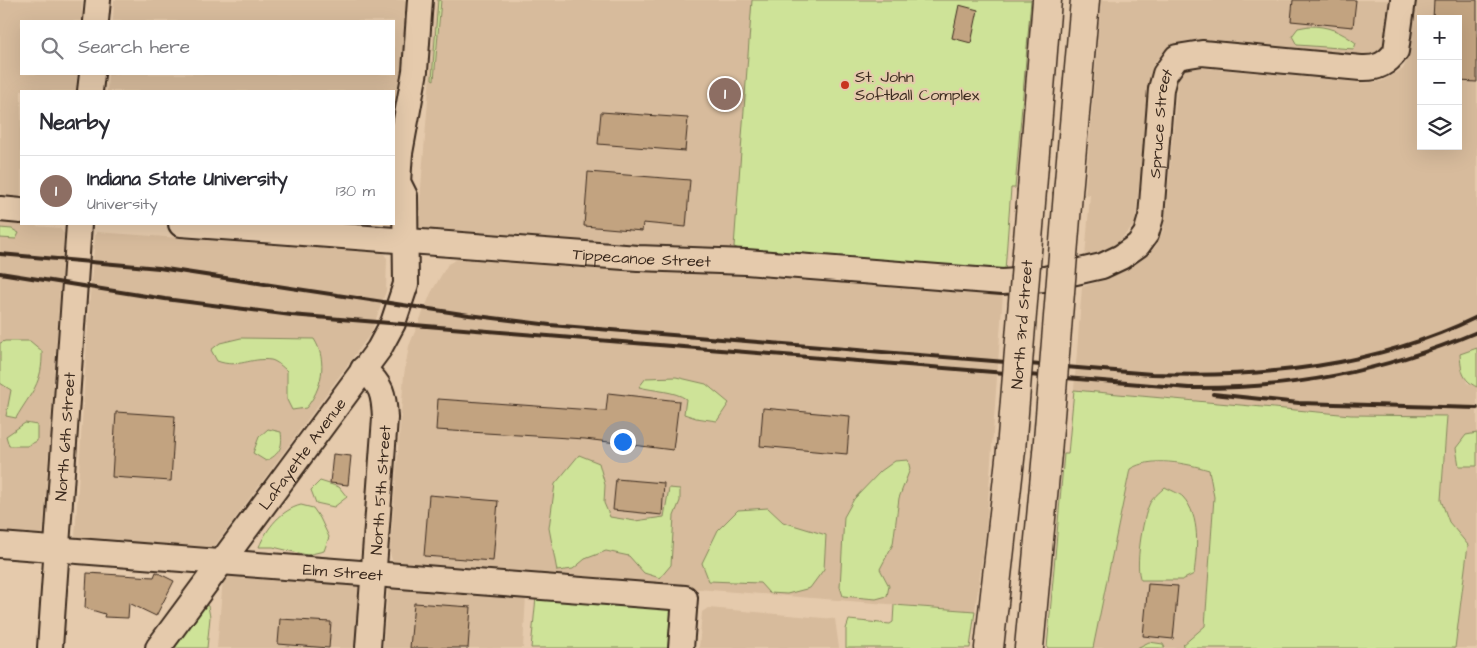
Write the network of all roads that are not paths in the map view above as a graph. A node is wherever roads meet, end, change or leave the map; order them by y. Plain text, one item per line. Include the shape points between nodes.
1 (98, 0) edge
2 (420, 0) edge
3 (1047, 0) edge
4 (1085, 0) edge
5 (1403, 0) edge
6 (96, 20) edge
7 (92, 75) edge
8 (90, 90) edge
9 (0, 209) edge
10 (20, 211) edge
11 (80, 225) edge
12 (194, 225) edge
13 (406, 241) junction
14 (1102, 266) joint
15 (363, 369) junction
16 (0, 544) edge
17 (57, 549) junction
18 (221, 562) junction
19 (374, 573) junction
20 (50, 648) edge
21 (158, 648) edge
22 (368, 648) edge
23 (681, 648) edge
24 (989, 648) edge
25 (1029, 648) edge

1 - 6 street
2 - 13 street via 415,71 415,183 405,196
3 - 24 highway, North 3rd Street, bridge via 1011,450
4 - 25 highway, bridge
5 - 14 street, Spruce Street via 1396,51 1384,64 1370,68 1202,53 1177,57 1165,74 1161,89 1151,217 1146,234 1122,257
7 - 8 street
9 - 10 street
11 - 17 street, North 6th Street
12 - 13 street, Tippecanoe Street
13 - 14 street, Tippecanoe Street via 1002,282 1045,279
13 - 15 street, Lafayette Avenue via 408,266 404,291 388,333
15 - 18 street, Lafayette Avenue
15 - 19 street, North 5th Street via 377,380 385,402 386,418
16 - 17 street, Elm Street
17 - 18 street, Elm Street
17 - 20 street, North 6th Street
18 - 19 street, Elm Street
18 - 21 street, Lafayette Avenue
19 - 22 street, North 5th Street
19 - 23 street, Elm Street via 685,598

